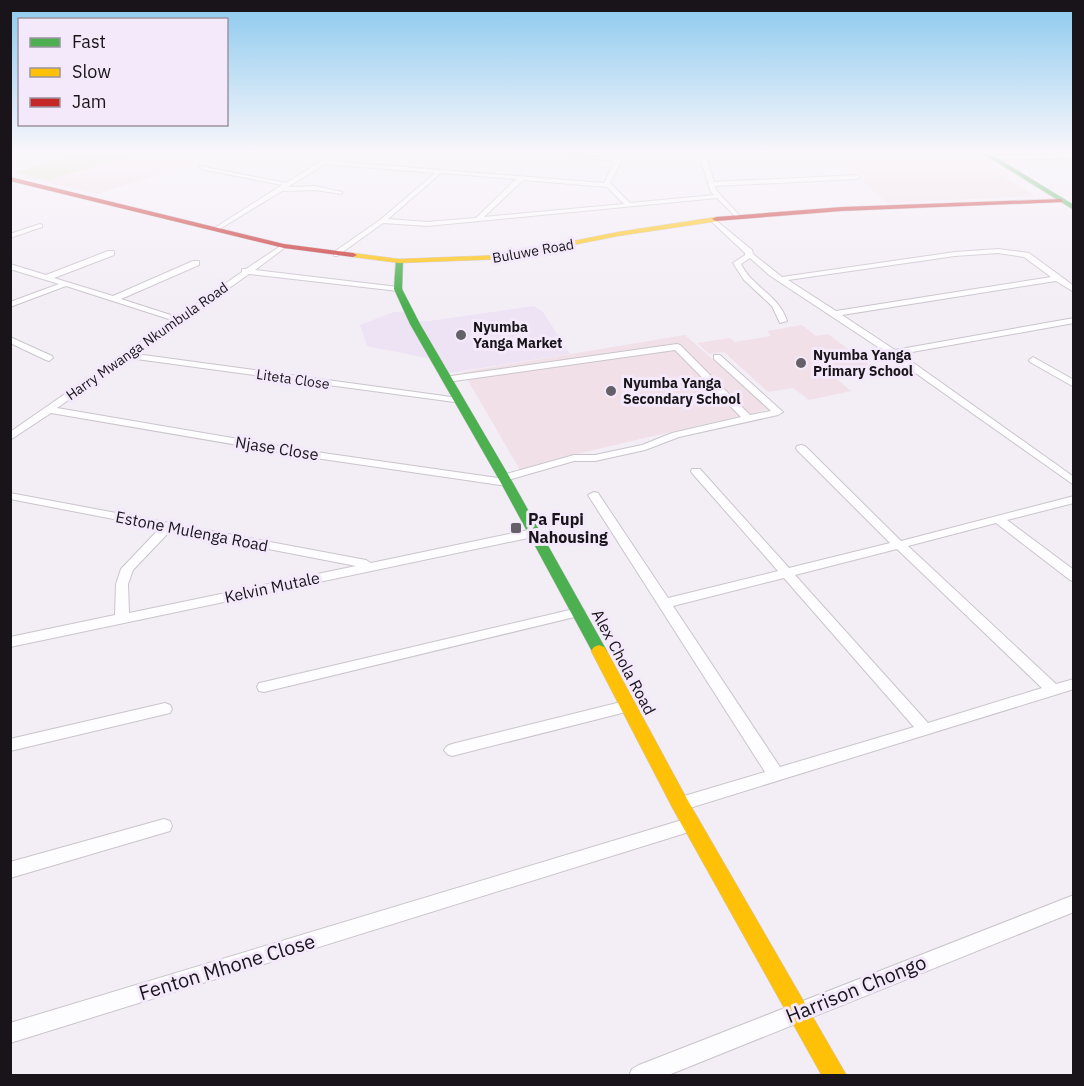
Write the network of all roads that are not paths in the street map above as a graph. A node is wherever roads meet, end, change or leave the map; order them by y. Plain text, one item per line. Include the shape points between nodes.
1 (109, 204) edge
2 (255, 204) edge
3 (403, 204) edge
4 (495, 204) edge
5 (642, 204) edge
6 (725, 204) edge
7 (1067, 204) edge
8 (629, 205) joint
9 (737, 216) junction
10 (478, 220) junction
11 (713, 220) junction
12 (382, 222) junction
13 (40, 226) dead end
14 (216, 229) junction
15 (10, 236) edge
16 (284, 246) junction
17 (111, 253) dead end
18 (337, 254) junction
19 (750, 255) junction
20 (399, 261) junction
21 (196, 262) dead end
22 (10, 266) edge
23 (245, 272) junction
24 (46, 278) junction
25 (1059, 278) junction
26 (781, 279) junction
27 (66, 284) junction
28 (398, 289) junction
29 (1074, 290) edge
30 (114, 299) junction
31 (10, 304) edge
32 (835, 314) junction
33 (176, 319) junction
34 (1074, 320) edge
35 (783, 321) dead end
36 (10, 339) edge
37 (893, 353) junction
38 (127, 355) junction
39 (717, 357) dead end
40 (49, 358) dead end
41 (1033, 360) dead end
42 (447, 379) junction
43 (1074, 384) edge
44 (459, 402) junction
45 (49, 410) junction
46 (748, 419) junction
47 (10, 437) edge
48 (801, 448) dead end
49 (696, 471) dead end
50 (505, 480) junction
51 (1074, 482) edge
52 (594, 495) dead end
53 (10, 496) edge
54 (1074, 499) edge
55 (998, 519) junction
56 (169, 526) junction
57 (533, 533) junction
58 (899, 545) junction
59 (374, 565) junction
60 (784, 572) junction
61 (1074, 577) edge
62 (666, 603) junction
63 (578, 612) junction
64 (122, 619) junction
65 (10, 642) edge
66 (1074, 684) edge
67 (264, 687) dead end
68 (1054, 691) junction
69 (629, 706) junction
70 (165, 709) dead end
71 (925, 729) junction
72 (10, 745) edge
73 (452, 750) dead end
74 (776, 775) junction
75 (680, 804) junction
76 (692, 824) junction
77 (164, 826) dead end
78 (10, 870) edge
79 (1074, 903) edge
80 (799, 1012) junction
81 (10, 1034) edge
82 (639, 1076) edge
83 (835, 1076) edge

1 - 14 street, Buluwe Road
2 - 14 street
3 - 12 street
4 - 10 street
5 - 8 street
6 - 9 street
7 - 9 street, Buluwe Road via 851,208
8 - 10 street
9 - 11 street, Buluwe Road
10 - 12 street
11 - 19 street
11 - 20 street, Buluwe Road via 502,257
12 - 18 street
13 - 15 street
14 - 16 street, Buluwe Road
16 - 18 street, Buluwe Road
16 - 23 street, Harry Mwanga Nkumbula Road
17 - 24 street
18 - 20 street, Buluwe Road
19 - 26 street
19 - 35 street via 739,261 738,267 776,306
20 - 28 street, Alex Chola Road
21 - 30 street
22 - 24 street
23 - 28 street
23 - 33 street, Harry Mwanga Nkumbula Road
24 - 27 street
25 - 26 street via 1026,255 998,251
25 - 29 street
25 - 32 street
26 - 32 street
27 - 30 street
27 - 31 street
28 - 42 street, Alex Chola Road
30 - 33 street
32 - 37 street
33 - 38 street, Harry Mwanga Nkumbula Road
34 - 37 street
36 - 40 street
37 - 51 street
38 - 44 street, Liteta Close
38 - 45 street, Harry Mwanga Nkumbula Road
39 - 46 street via 778,412
41 - 43 street
42 - 44 street, Alex Chola Road
42 - 46 street via 677,346
44 - 50 street, Alex Chola Road
45 - 47 street, Harry Mwanga Nkumbula Road
45 - 50 street, Njase Close via 302,453
46 - 50 street via 676,435 645,447 595,458 574,458
48 - 58 street
49 - 60 street
50 - 57 street, Alex Chola Road
52 - 62 street
53 - 56 street, Estone Mulenga Road
54 - 55 street
55 - 58 street
55 - 61 street
56 - 59 street, Estone Mulenga Road
56 - 64 street via 127,569 122,584
57 - 59 street, Kelvin Mutale
57 - 63 street, Alex Chola Road
58 - 60 street
58 - 68 street
59 - 64 street, Kelvin Mutale
60 - 62 street
60 - 71 street
62 - 74 street
63 - 67 street
63 - 69 street, Alex Chola Road
64 - 65 street, Kelvin Mutale
66 - 68 street
68 - 71 street
69 - 73 street
69 - 75 street, Alex Chola Road
70 - 72 street
71 - 74 street
74 - 75 street
75 - 76 street, Alex Chola Road
76 - 80 street, Alex Chola Road
76 - 81 street, Fenton Mhone Close
77 - 78 street
79 - 80 street, Harrison Chongo
80 - 82 street, Harrison Chongo
80 - 83 street, Alex Chola Road

